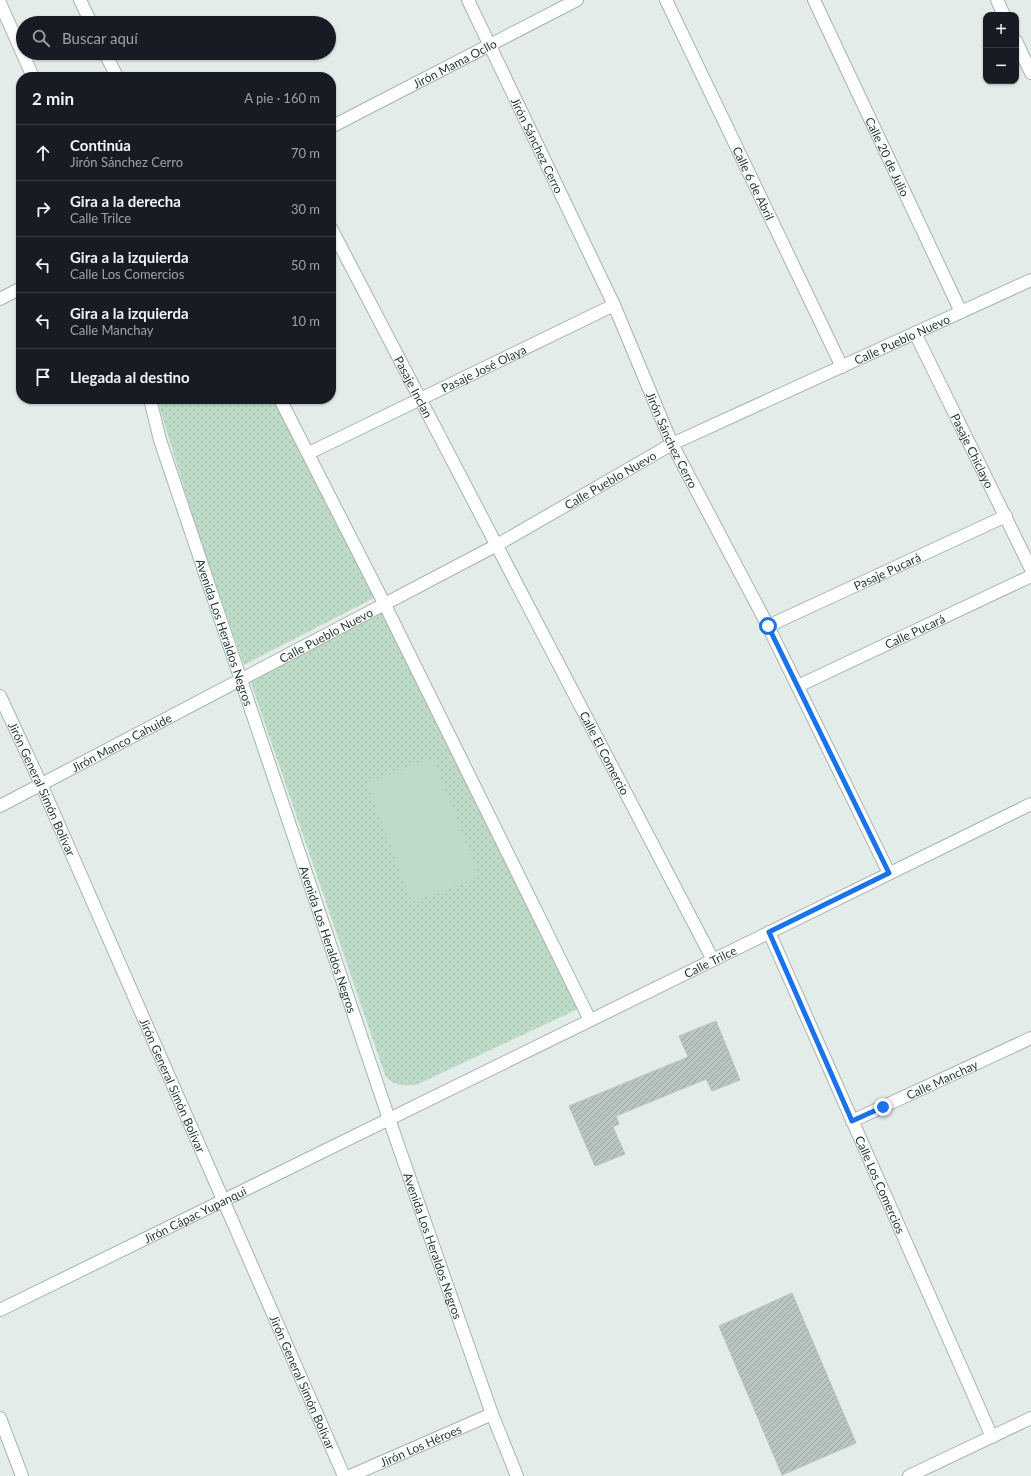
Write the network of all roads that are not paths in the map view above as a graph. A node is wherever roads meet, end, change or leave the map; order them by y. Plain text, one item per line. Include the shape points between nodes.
1 (80, 0) edge
2 (459, 0) edge
3 (468, 0) edge
4 (577, 0) edge
5 (666, 0) edge
6 (814, 0) edge
7 (997, 0) edge
8 (0, 3) edge
9 (1003, 12) edge
10 (473, 13) junction
11 (88, 16) edge
12 (16, 39) edge
13 (489, 46) junction
14 (1019, 47) edge
15 (25, 60) edge
16 (108, 60) edge
17 (31, 72) edge
18 (114, 72) edge
19 (1031, 73) edge
20 (336, 125) edge
21 (336, 238) edge
22 (1031, 280) edge
23 (16, 291) edge
24 (0, 299) edge
25 (614, 305) junction
26 (961, 312) junction
27 (915, 333) junction
28 (842, 367) junction
29 (420, 398) junction
30 (151, 404) edge
31 (283, 404) edge
32 (672, 444) junction
33 (309, 453) junction
34 (1006, 516) junction
35 (496, 545) junction
36 (1031, 569) edge
37 (1031, 576) edge
38 (384, 603) junction
39 (768, 626) junction
40 (241, 678) junction
41 (798, 686) junction
42 (0, 696) edge
43 (41, 784) junction
44 (1031, 804) edge
45 (0, 806) edge
46 (889, 873) junction
47 (769, 932) junction
48 (713, 960) junction
49 (590, 1020) junction
50 (1031, 1038) edge
51 (389, 1119) junction
52 (852, 1121) junction
53 (223, 1200) junction
54 (0, 1310) edge
55 (492, 1414) junction
56 (0, 1418) edge
57 (1031, 1418) edge
58 (992, 1437) junction
59 (22, 1476) edge
60 (344, 1476) edge
61 (350, 1476) edge
62 (517, 1476) edge
63 (909, 1476) edge

1 - 11 street
2 - 10 street
3 - 10 street, Jirón Sánchez Cerro
4 - 13 street, Jirón Mama Ocllo
5 - 28 street, Calle 6 de Abril
6 - 26 street, Calle 20 de Julio
7 - 9 street
8 - 12 street
10 - 13 street, Jirón Sánchez Cerro
13 - 20 street, Jirón Mama Ocllo
13 - 25 street, Jirón Sánchez Cerro
14 - 19 street
15 - 17 street
16 - 18 street
21 - 29 street, Pasaje Inclan
22 - 26 street, Calle Pueblo Nuevo
23 - 24 street
25 - 29 street, Pasaje José Olaya
25 - 32 street, Jirón Sánchez Cerro
26 - 27 street, Calle Pueblo Nuevo
27 - 28 street, Calle Pueblo Nuevo
27 - 34 street, Pasaje Chiclayo
28 - 32 street, Calle Pueblo Nuevo
29 - 33 street, Pasaje José Olaya
29 - 35 street, Pasaje Inclan
30 - 40 street, Avenida Los Heraldos Negros via 160,440
31 - 33 street
32 - 35 street, Calle Pueblo Nuevo
32 - 39 street, Jirón Sánchez Cerro
33 - 38 street
34 - 36 street, Pasaje Chiclayo
34 - 39 street, Pasaje Pucará
35 - 38 street, Calle Pueblo Nuevo
35 - 48 street, Calle El Comercio
37 - 41 street, Calle Pucará
38 - 40 street, Calle Pueblo Nuevo
38 - 49 street
39 - 41 street, Jirón Sánchez Cerro
40 - 43 street, Jirón Manco Cahuide
40 - 51 street, Avenida Los Heraldos Negros
41 - 46 street, Jirón Sánchez Cerro
42 - 43 street, Jirón General Simón Bolívar
43 - 45 street, Jirón Manco Cahuide
43 - 53 street, Jirón General Simón Bolívar
44 - 46 street, Calle Trilce
46 - 47 street, Calle Trilce
47 - 48 street, Calle Trilce
47 - 52 street, Calle Los Comercios
48 - 49 street, Calle Trilce
49 - 51 street, Calle Trilce
50 - 52 street, Calle Manchay
51 - 53 street, Jirón Cápac Yupanqui
51 - 55 street, Avenida Los Heraldos Negros
52 - 58 street, Calle Los Comercios
53 - 54 street, Jirón Cápac Yupanqui
53 - 60 street, Jirón General Simón Bolívar
55 - 61 street, Jirón Los Héroes
55 - 62 street, Avenida Los Heraldos Negros
56 - 59 street
57 - 58 street
58 - 63 street

